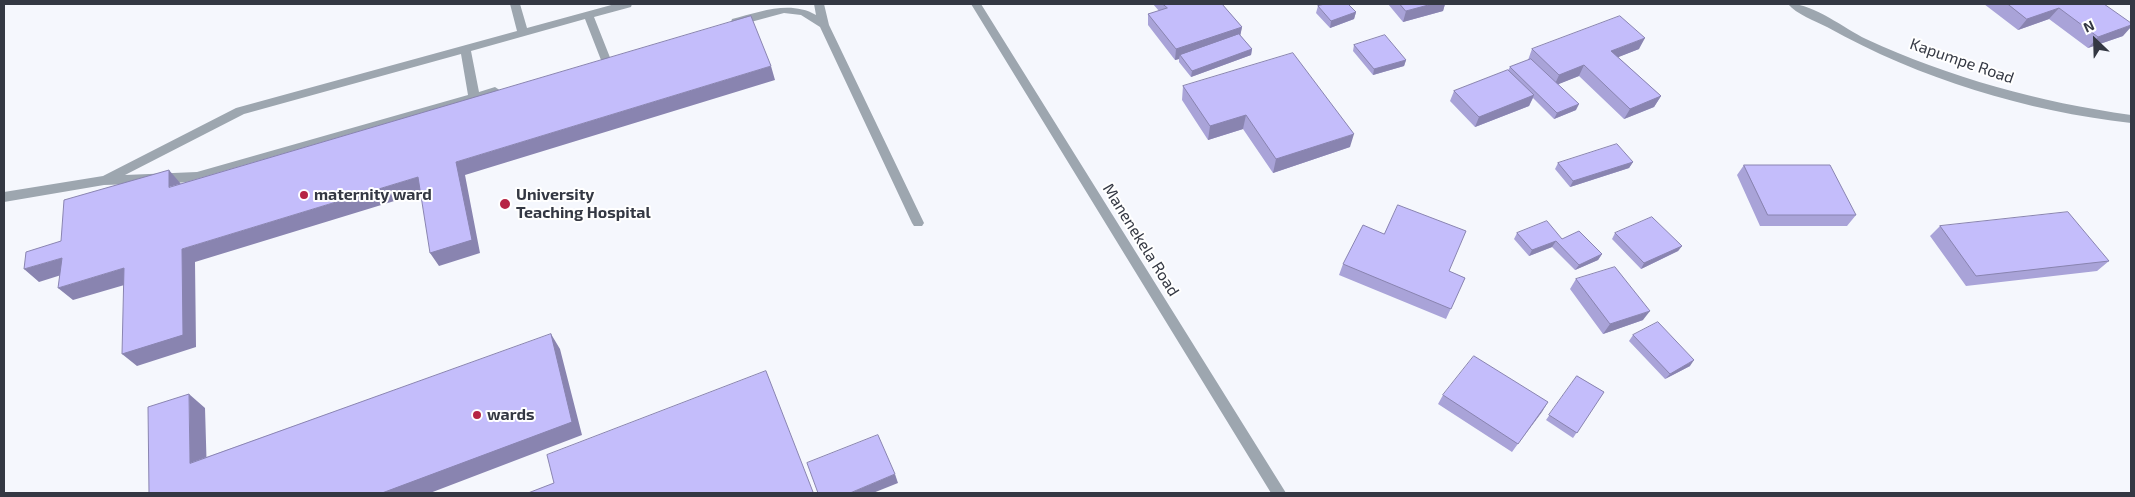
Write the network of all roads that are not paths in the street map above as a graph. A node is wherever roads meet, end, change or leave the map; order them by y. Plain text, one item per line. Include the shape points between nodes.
1 (515, 4) edge
2 (627, 4) edge
3 (819, 4) edge
4 (976, 4) edge
5 (1793, 4) edge
6 (588, 14) junction
7 (728, 25) edge
8 (824, 25) junction
9 (523, 33) junction
10 (465, 48) junction
11 (606, 60) edge
12 (502, 89) edge
13 (474, 97) junction
14 (2131, 118) edge
15 (104, 180) junction
16 (4, 197) edge
17 (918, 223) dead end
18 (1279, 493) edge

1 - 9 street
2 - 6 street
3 - 8 street
4 - 18 street, Manenekela Road
5 - 14 street, Kapumpe Road via 1864,42 1954,79 2024,100
6 - 9 street
6 - 11 street
7 - 8 street via 784,9 804,12
8 - 17 street
9 - 10 street
10 - 13 street
10 - 15 street via 240,111
12 - 13 street
13 - 15 street via 196,177
15 - 16 street

